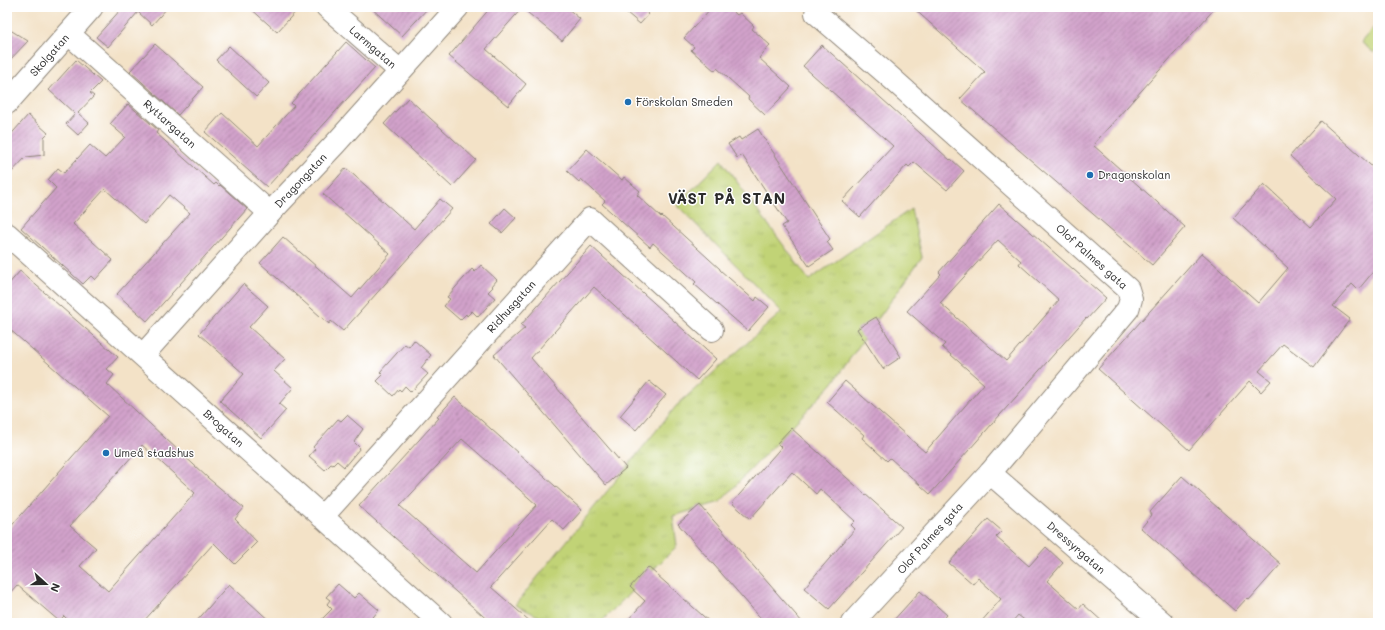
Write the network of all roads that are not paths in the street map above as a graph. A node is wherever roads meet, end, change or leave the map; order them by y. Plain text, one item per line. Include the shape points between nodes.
1 (92, 7) edge
2 (327, 7) edge
3 (458, 7) edge
4 (816, 13) dead end
5 (69, 34) junction
6 (400, 71) junction
7 (7, 103) edge
8 (270, 213) junction
9 (7, 234) edge
10 (712, 330) dead end
11 (143, 355) junction
12 (990, 472) junction
13 (322, 517) junction
14 (441, 623) edge
15 (852, 623) edge
16 (1163, 623) edge

1 - 5 street, Skolgatan
2 - 6 street, Larmgatan
3 - 6 street, Dragongatan
4 - 12 street, Olof Palmes gata via 1128,289 1131,299 1128,309
5 - 7 street, Skolgatan
5 - 8 street, Ryttargatan
6 - 8 street, Dragongatan
8 - 11 street, Dragongatan
9 - 11 street, Brogatan
10 - 13 street, Ridhusgatan via 590,219
11 - 13 street, Brogatan
12 - 15 street, Olof Palmes gata
12 - 16 street, Dressyrgatan
13 - 14 street, Brogatan

